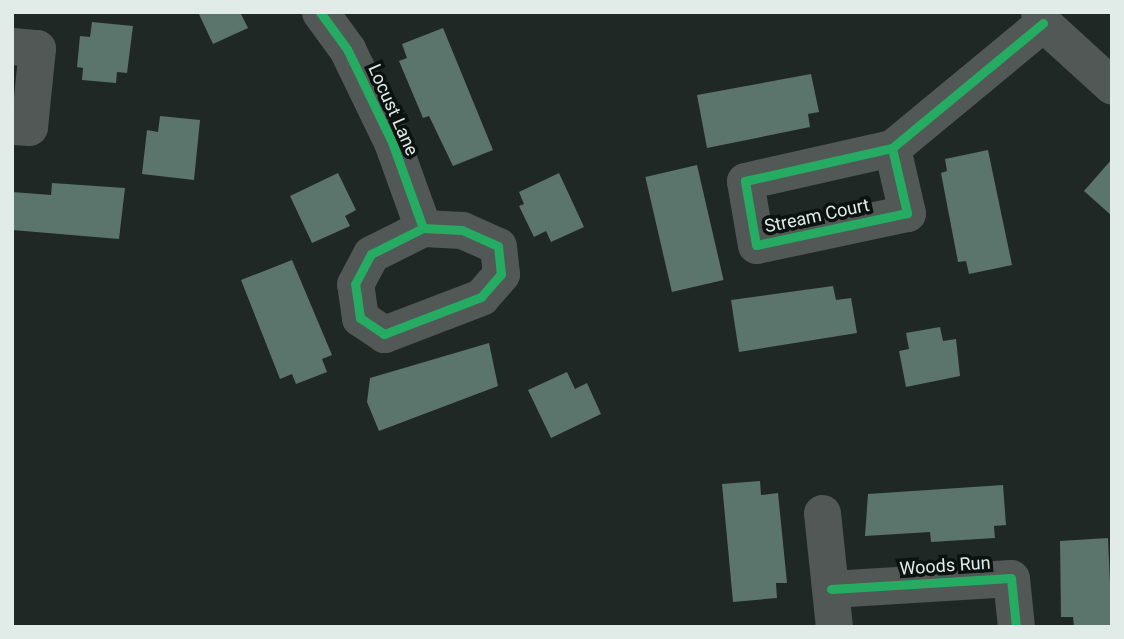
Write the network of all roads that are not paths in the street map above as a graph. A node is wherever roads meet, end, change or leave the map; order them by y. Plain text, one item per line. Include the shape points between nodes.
1 (320, 12) edge
2 (1041, 17) edge
3 (12, 46) edge
4 (1112, 86) edge
5 (12, 126) edge
6 (891, 148) dead end
7 (424, 228) dead end
8 (822, 513) dead end
9 (831, 589) junction
10 (834, 627) edge
11 (1016, 627) edge

1 - 7 street, Locust Lane via 364,84
2 - 4 street
2 - 6 street
3 - 5 street via 37,48 29,127
8 - 9 street
9 - 10 street
9 - 11 street, Woods Run via 1011,578

